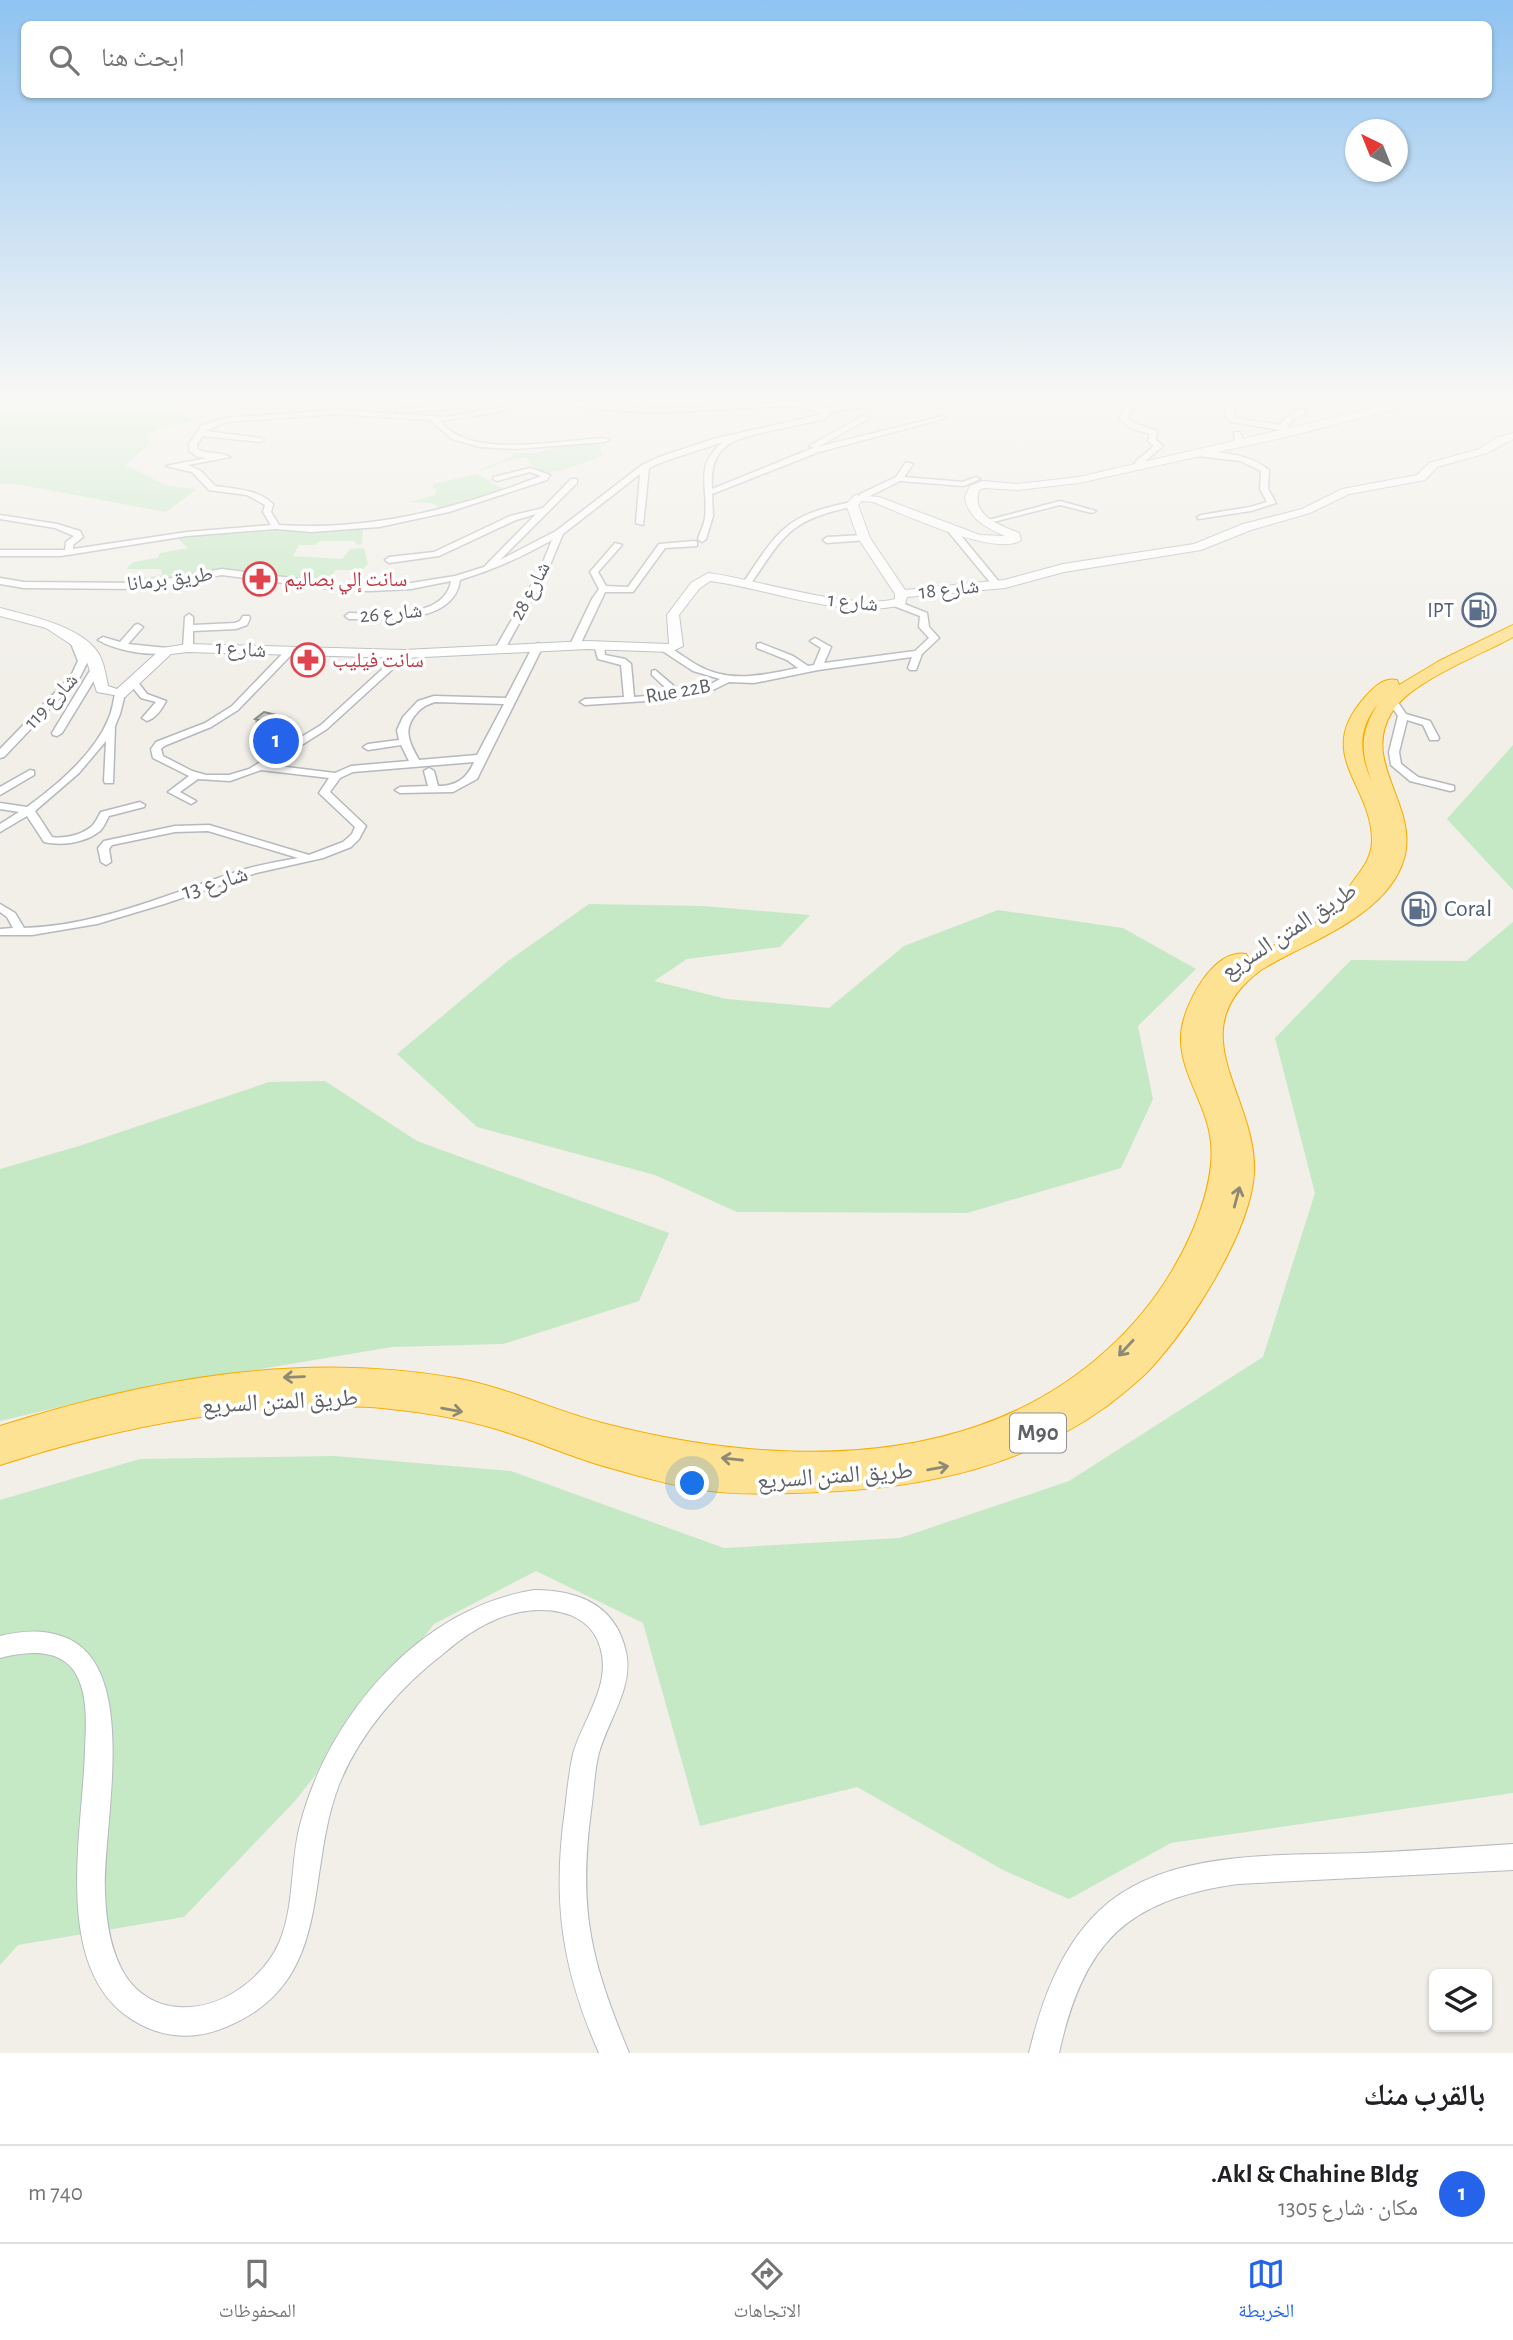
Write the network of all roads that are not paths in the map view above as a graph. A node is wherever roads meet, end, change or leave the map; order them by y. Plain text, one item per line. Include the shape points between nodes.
1 (255, 496) edge
2 (494, 496) edge
3 (558, 496) edge
4 (607, 496) edge
5 (642, 496) edge
6 (708, 496) edge
7 (863, 496) joint
8 (972, 496) edge
9 (1268, 496) edge
10 (1336, 496) edge
11 (852, 504) junction
12 (542, 510) junction
13 (1091, 510) dead end
14 (0, 517) edge
15 (1200, 517) dead end
16 (985, 522) junction
17 (640, 523) dead end
18 (276, 527) junction
19 (950, 528) junction
20 (559, 533) junction
21 (864, 538) junction
22 (827, 540) dead end
23 (618, 545) dead end
24 (69, 552) junction
25 (0, 553) edge
26 (389, 560) dead end
27 (484, 570) junction
28 (133, 576) dead end
29 (456, 578) junction
30 (0, 581) edge
31 (747, 583) junction
32 (105, 585) junction
33 (997, 585) junction
34 (127, 586) junction
35 (156, 589) dead end
36 (603, 589) junction
37 (899, 599) junction
38 (0, 612) edge
39 (349, 616) dead end
40 (1513, 617) edge
41 (246, 618) dead end
42 (138, 626) dead end
43 (1513, 631) edge
44 (75, 640) junction
45 (103, 640) dead end
46 (815, 640) dead end
47 (575, 645) junction
48 (599, 645) junction
49 (121, 646) junction
50 (538, 646) junction
51 (760, 646) dead end
52 (188, 648) junction
53 (664, 648) junction
54 (500, 649) junction
55 (167, 651) junction
56 (289, 652) junction
57 (918, 653) junction
58 (404, 654) junction
59 (818, 667) junction
60 (914, 668) dead end
61 (96, 669) junction
62 (807, 670) junction
63 (655, 673) dead end
64 (726, 680) junction
65 (134, 683) junction
66 (120, 694) junction
67 (679, 695) junction
68 (629, 699) junction
69 (511, 701) junction
70 (585, 702) dead end
71 (1398, 708) junction
72 (147, 718) dead end
73 (112, 724) junction
74 (57, 733) dead end
75 (1434, 738) dead end
76 (404, 742) junction
77 (368, 747) dead end
78 (0, 755) edge
79 (480, 758) junction
80 (415, 763) junction
81 (260, 767) junction
82 (429, 771) dead end
83 (30, 774) dead end
84 (196, 776) junction
85 (337, 776) junction
86 (109, 781) dead end
87 (1450, 788) dead end
88 (434, 789) junction
89 (400, 790) dead end
90 (0, 792) edge
91 (191, 800) dead end
92 (140, 805) dead end
93 (0, 806) edge
94 (29, 811) junction
95 (0, 829) edge
96 (308, 857) junction
97 (106, 862) dead end
98 (0, 907) edge
99 (0, 932) edge
100 (21, 932) junction
101 (0, 1437) edge
102 (0, 1454) edge
103 (0, 1647) edge
104 (1513, 1857) edge
105 (614, 2053) edge
106 (1044, 2053) edge

1 - 18 street via 269,503 267,512
2 - 18 street via 414,519 334,528
3 - 12 street
4 - 20 street, طريق برمانا
5 - 17 street
6 - 36 street via 710,515 698,542 662,547 630,590
7 - 11 street
7 - 19 street
8 - 16 street
9 - 15 street via 1272,503
10 - 33 street, شارع 18 via 1306,511 1197,547 1063,568
11 - 21 street, شارع 1
11 - 31 street via 816,511 794,523 776,540
12 - 26 street via 513,518 436,554
12 - 27 street
13 - 16 street via 1060,503
14 - 24 street via 77,533
16 - 19 street via 1017,539 988,541
18 - 24 street via 187,534
19 - 33 street
20 - 27 street, طريق برمانا
20 - 54 street, شارع 28
21 - 22 street
21 - 37 street, شارع 1
23 - 36 street via 594,572
24 - 25 street
27 - 29 street, طريق برمانا
28 - 34 street
29 - 34 street, طريق برمانا via 371,589 222,572
29 - 39 street, شارع 26 via 452,594 439,608
30 - 32 street, طريق برمانا
31 - 37 street, شارع 1 via 883,606
31 - 53 street, شارع 1 via 708,576 700,580 673,615 676,646
32 - 34 street, طريق برمانا
32 - 35 street via 117,592
33 - 37 street, شارع 18
36 - 47 street
37 - 57 street via 924,615 924,627 934,638
38 - 44 street via 51,625
40 -> 101 highway, طريق المتن السريع / M90 via 1387,687 1365,706 1352,748 1379,816 1382,842 1375,865 1361,886 1340,903 1225,968 1204,992 1194,1014 1195,1059 1222,1126 1224,1154 1215,1206 1204,1236 1172,1292 1125,1350 1097,1375 1016,1423 962,1443 892,1456 757,1461 600,1433 454,1389 293,1376 120,1400
41 - 52 street via 236,626 189,622
42 - 49 street
43 - 71 highway, طريق المتن السريع / M90 via 1436,671
44 - 61 street via 89,650
44 - 78 street, شارع 119 via 83,661 75,677
45 - 49 street
46 - 59 street via 826,647
47 - 48 street, شارع 1
47 - 50 street, شارع 1
48 - 53 street, شارع 1
48 - 68 street via 601,657 626,664
49 - 55 street
50 - 54 street, شارع 1
50 - 69 street
51 - 62 street
52 - 55 street, شارع 1
52 - 56 street, شارع 1
53 - 64 street via 685,664
54 - 58 street, شارع 1
55 - 65 street
56 - 58 street, شارع 1
56 - 84 street via 235,708 156,749 158,758
57 - 59 street
57 - 60 street
58 - 81 street via 324,727
59 - 62 street
61 - 66 street via 102,689
61 - 74 street
62 - 64 street
63 - 67 street
64 - 67 street, Rue 22B
65 - 66 street
65 - 72 street via 144,696 161,701
66 - 73 street
67 - 68 street, Rue 22B
68 - 70 street, Rue 22B
69 - 76 street via 427,700 408,717 402,730
69 - 79 street
71 - 75 street via 1427,723
71 - 87 street via 1396,765 1414,779
102 -> 71 highway, طريق المتن السريع / M90 via 110,1420 175,1408 240,1399 332,1396 397,1398 494,1418 610,1457 708,1479 749,1482 887,1477 957,1465 1050,1428 1143,1359 1180,1309 1229,1223 1241,1182 1241,1142 1232,1106 1209,1054 1213,1013 1243,971 1340,916 1380,885 1392,869 1400,836 1373,762 1371,743 1377,721
73 - 86 street
73 - 94 street via 71,776
76 - 77 street
76 - 80 street
79 - 80 street
79 - 88 street via 469,781 453,789
80 - 85 street via 351,769
81 - 84 street via 230,778
81 - 85 street
82 - 88 street
83 - 90 street
84 - 91 street via 173,792
85 - 96 street, شارع 13 via 324,793 361,826 359,832 343,847
88 - 89 street
92 - 94 street via 105,814 92,832 61,842 48,840
93 - 94 street
94 - 95 street
96 - 97 street via 195,828 108,843 103,848
96 - 100 street, شارع 13 via 103,918
98 - 100 street
99 - 100 street, شارع 13
103 - 105 street via 37,1642 59,1646 87,1665 97,1700 91,1849 95,1930 102,1959 121,1996 151,2016 169,2022 200,2022 229,2013 286,1963 299,1924 309,1846 325,1788 368,1714 408,1667 452,1632 508,1603 553,1599 589,1613 610,1637 617,1672 581,1776 573,1829 570,1911 582,1970
104 - 106 street via 1213,1875 1140,1898 1122,1908 1081,1955 1055,2011

